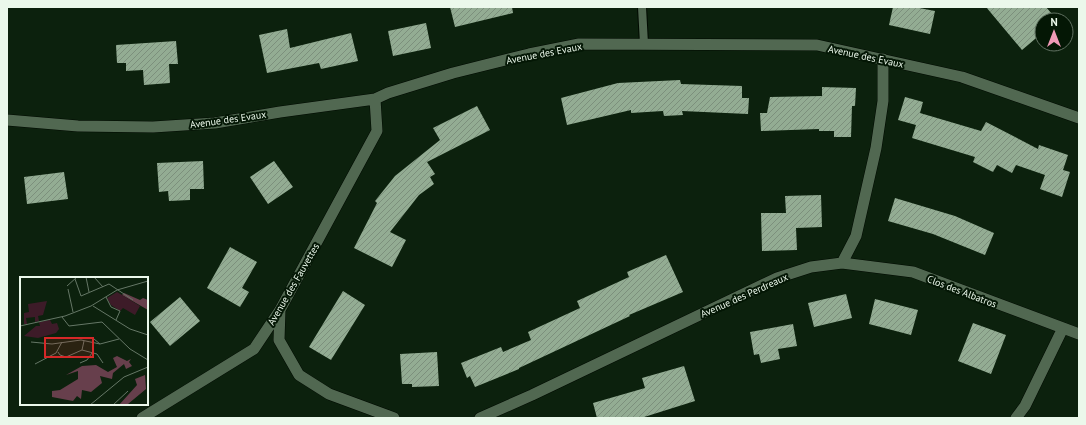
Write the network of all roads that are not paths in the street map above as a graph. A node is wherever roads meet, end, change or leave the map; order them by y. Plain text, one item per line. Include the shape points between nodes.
1 (642, 7) edge
2 (644, 44) junction
3 (883, 59) junction
4 (375, 99) junction
5 (1079, 118) edge
6 (7, 120) edge
7 (842, 263) junction
8 (280, 310) junction
9 (1063, 328) junction
10 (1079, 334) edge
11 (142, 418) edge
12 (394, 418) edge
13 (480, 418) edge
14 (1016, 418) edge

1 - 2 lane
2 - 3 street, Avenue des Evaux via 817,45
2 - 4 street, Avenue des Evaux via 579,44 529,54 446,76
3 - 5 street, Avenue des Evaux via 962,77
3 - 7 street via 884,100 876,148 856,236
4 - 6 street, Avenue des Evaux via 215,122 153,127 78,126
4 - 8 street, Avenue des Fauvettes via 377,131
7 - 9 street, Clos des Albatros via 913,272
7 - 13 street, Avenue des Perdreaux via 811,267 777,278
8 - 11 street, Avenue des Fauvettes via 254,349
8 - 12 street via 279,340 299,375 329,394
9 - 10 street, Clos des Albatros
9 - 14 street via 1025,406

